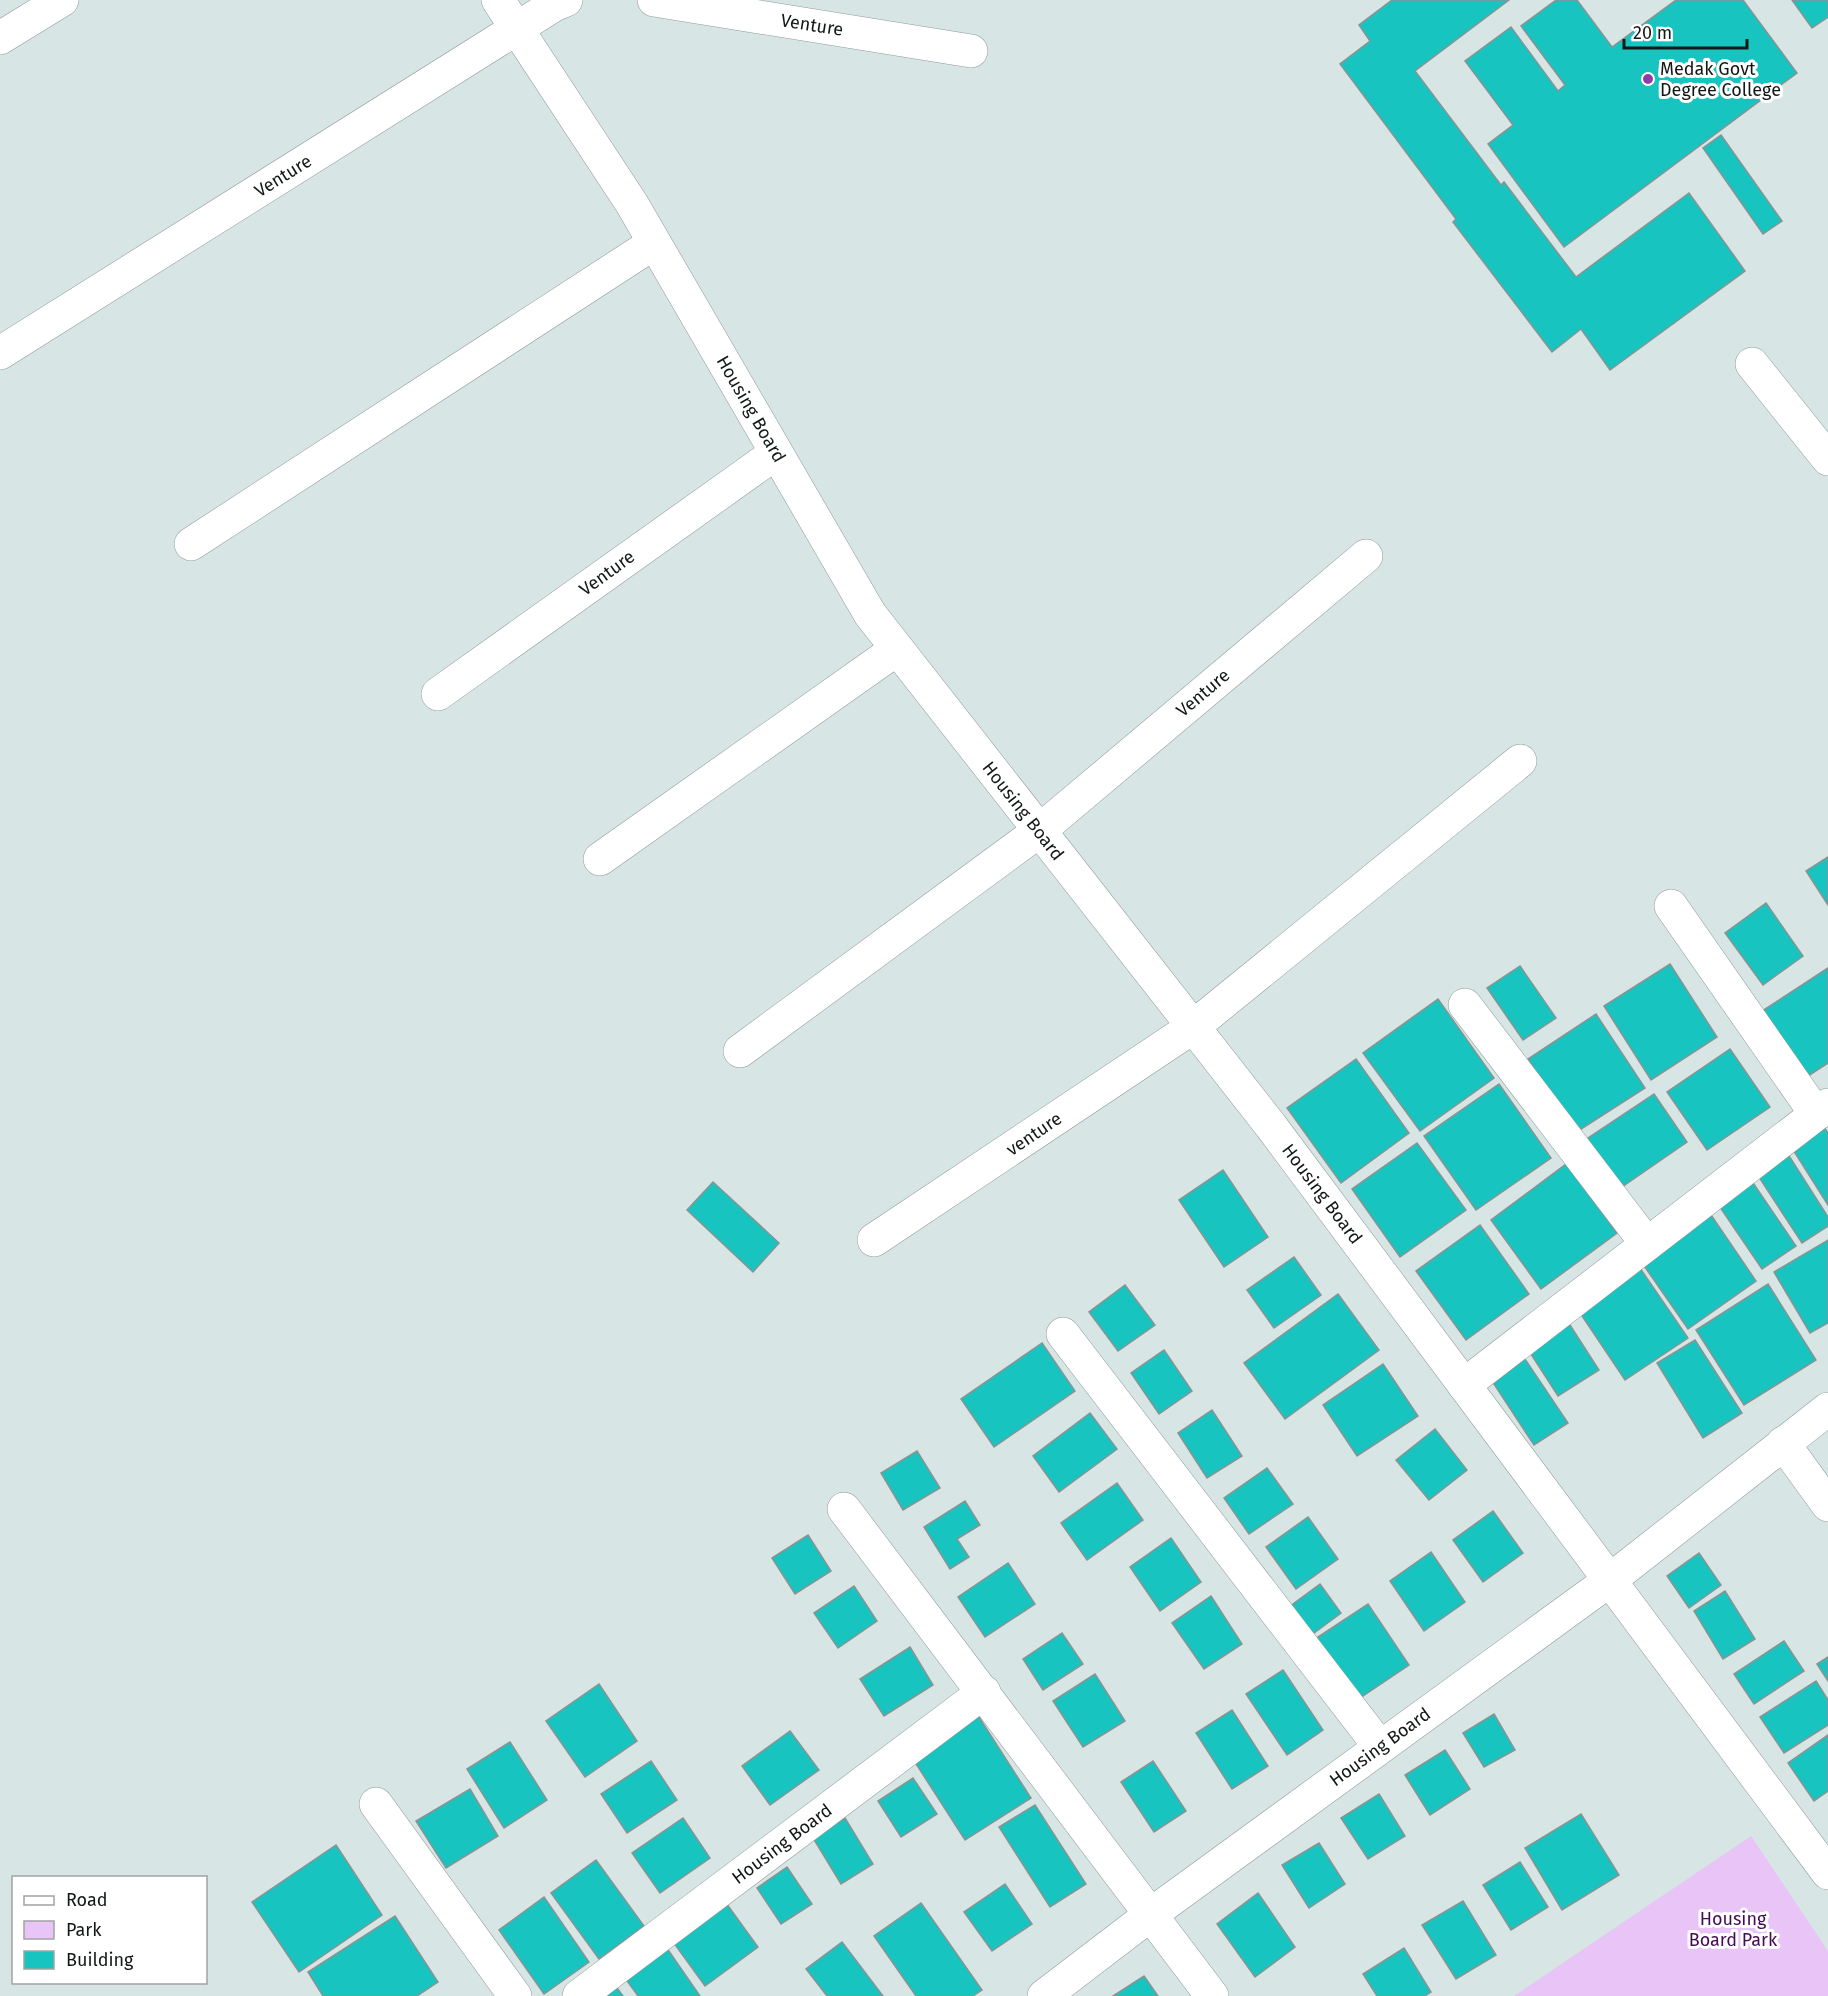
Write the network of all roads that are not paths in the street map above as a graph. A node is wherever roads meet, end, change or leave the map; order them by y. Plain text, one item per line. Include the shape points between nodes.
1 (62, 0) edge
2 (498, 0) edge
3 (566, 0) edge
4 (654, 0) edge
5 (517, 30) junction
6 (0, 38) edge
7 (971, 51) dead end
8 (654, 243) junction
9 (0, 353) edge
10 (1752, 364) dead end
11 (776, 453) junction
12 (1828, 459) edge
13 (191, 544) dead end
14 (1366, 556) dead end
15 (897, 649) junction
16 (438, 694) dead end
17 (1520, 760) dead end
18 (1040, 831) junction
19 (600, 859) dead end
20 (1671, 906) dead end
21 (1465, 1005) dead end
22 (1193, 1027) junction
23 (740, 1051) dead end
24 (1822, 1109) edge
25 (874, 1240) dead end
26 (1647, 1244) junction
27 (1063, 1334) dead end
28 (1464, 1385) junction
29 (1828, 1409) edge
30 (1783, 1443) junction
31 (1828, 1505) edge
32 (844, 1509) dead end
33 (1610, 1580) junction
34 (984, 1692) junction
35 (1380, 1747) junction
36 (376, 1804) dead end
37 (1828, 1873) edge
38 (1150, 1915) junction
39 (515, 1996) edge
40 (579, 1996) edge
41 (1044, 1996) edge
42 (1212, 1996) edge

1 - 6 street
2 - 5 street, Housing Board
3 - 5 street, Venture
4 - 7 street, Venture
5 - 8 street, Housing Board
5 - 9 street, Venture
8 - 11 street, Housing Board
8 - 13 street
10 - 12 street
11 - 15 street, Housing Board via 870,614
11 - 16 street, Venture
14 - 18 street, Venture
15 - 18 street, Housing Board
15 - 19 street
17 - 22 street
18 - 22 street, Housing Board
18 - 23 street
20 - 24 street
21 - 26 street
22 - 25 street, venture
22 - 28 street, Housing Board
24 - 26 street
26 - 28 street
27 - 35 street
28 - 33 street, Housing Board
29 - 30 street, Housing Board
30 - 31 street
30 - 33 street, Housing Board
32 - 34 street
33 - 35 street, Housing Board
33 - 37 street, Housing Board
34 - 38 street
34 - 40 street, Housing Board
35 - 38 street, Housing Board
36 - 39 street
38 - 41 street, Housing Board
38 - 42 street

